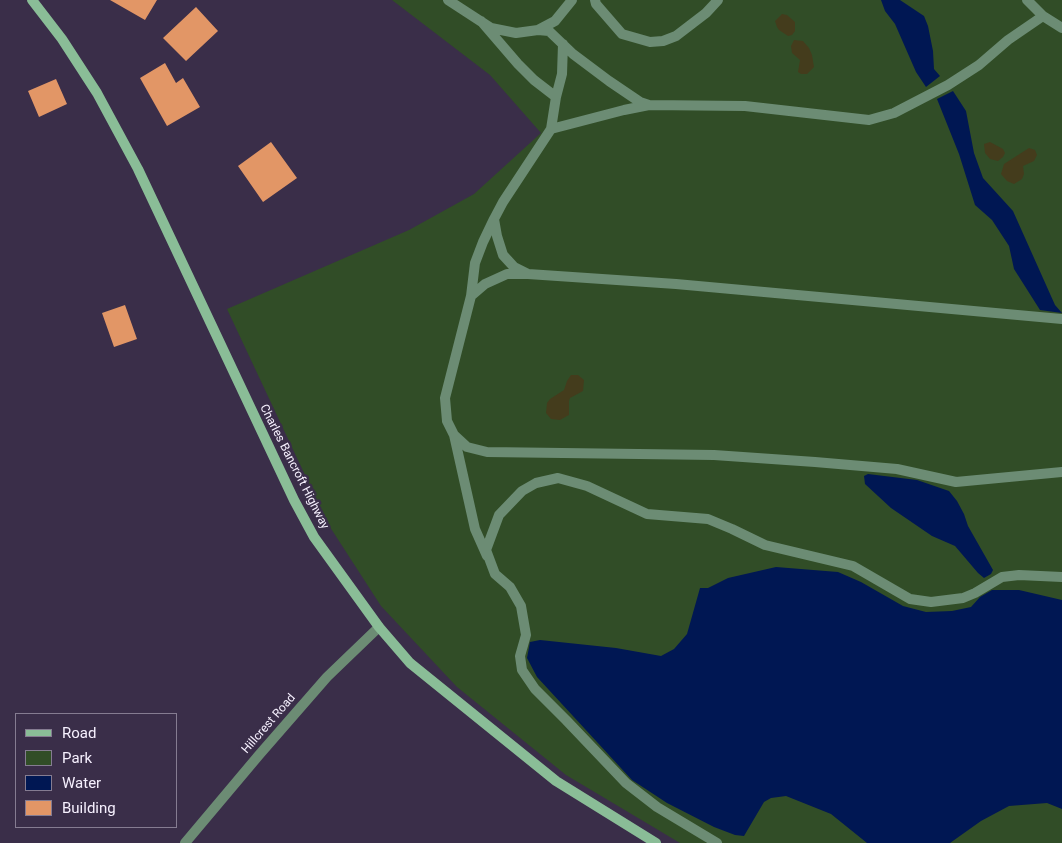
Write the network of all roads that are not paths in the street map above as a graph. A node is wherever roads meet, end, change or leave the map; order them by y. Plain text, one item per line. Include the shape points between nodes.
1 (32, 0) edge
2 (449, 0) edge
3 (572, 0) edge
4 (595, 0) edge
5 (718, 0) edge
6 (1027, 0) edge
7 (1043, 16) junction
8 (481, 21) junction
9 (1062, 28) edge
10 (538, 30) junction
11 (563, 44) junction
12 (556, 97) junction
13 (649, 105) junction
14 (551, 129) junction
15 (494, 219) junction
16 (528, 274) junction
17 (471, 296) junction
18 (1062, 319) edge
19 (454, 436) junction
20 (1062, 472) edge
21 (490, 564) junction
22 (1062, 577) edge
23 (379, 628) junction
24 (185, 843) edge
25 (656, 843) edge
26 (717, 843) edge

1 - 23 main road, Charles Bancroft Highway via 97,93 138,169 314,537
2 - 8 street
3 - 10 street via 555,21
4 - 5 street via 622,34 650,42 676,36
6 - 7 street
7 - 9 street
7 - 13 street via 948,85 894,113 869,120 744,106
8 - 10 street via 491,28 516,32
8 - 12 street via 518,64
10 - 11 street via 550,31
11 - 12 street via 562,74
11 - 13 street via 609,81
12 - 14 street
13 - 14 street
14 - 15 street
15 - 16 street via 503,254 514,267
15 - 17 street via 476,264
16 - 17 street via 507,274 485,284
16 - 18 street
17 - 19 street via 445,398 447,421
19 - 20 street via 467,447 487,452 714,455 897,469 956,482
19 - 21 street via 474,529
21 - 22 street via 486,550 499,516 522,491 536,483 558,478 587,486 648,514 708,519 765,546 853,566 910,599 931,602 963,598 1002,577
21 - 26 street via 521,606 526,635 520,656 522,670 535,689 626,784
23 - 24 street, Hillcrest Road via 327,677
23 - 25 main road, Charles Bancroft Highway via 410,663 556,782

